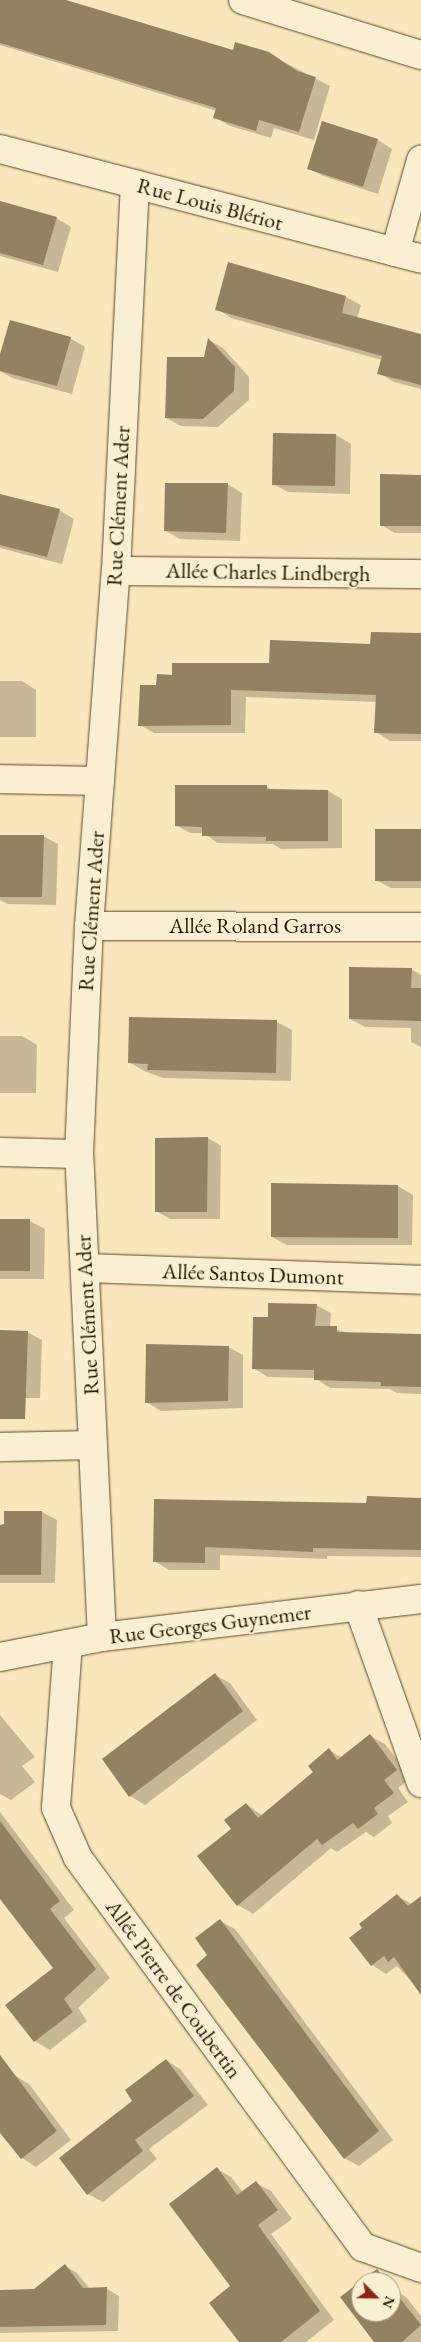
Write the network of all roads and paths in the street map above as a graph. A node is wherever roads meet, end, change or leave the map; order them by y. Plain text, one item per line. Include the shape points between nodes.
1 (243, 0) edge
2 (421, 55) edge
3 (0, 149) edge
4 (421, 160) edge
5 (135, 184) junction
6 (394, 252) junction
7 (421, 259) edge
8 (116, 571) junction
9 (421, 574) edge
10 (0, 779) edge
11 (100, 780) junction
12 (89, 926) junction
13 (421, 927) edge
14 (0, 1152) edge
15 (79, 1154) junction
16 (85, 1268) junction
17 (421, 1280) edge
18 (93, 1445) junction
19 (0, 1447) edge
20 (421, 1599) edge
21 (358, 1605) junction
22 (102, 1637) junction
23 (68, 1644) junction
24 (0, 1657) edge
25 (421, 1783) edge
26 (421, 2268) edge

1 - 2 street
3 - 5 street, Rue Louis Blériot
4 - 6 street
5 - 6 street, Rue Louis Blériot
5 - 8 street, Rue Clément Ader
6 - 7 street, Rue Louis Blériot
8 - 9 street, Allée Charles Lindbergh
8 - 11 street, Rue Clément Ader
10 - 11 street
11 - 12 street, Rue Clément Ader
12 - 13 street, Allée Roland Garros
12 - 15 street, Rue Clément Ader
14 - 15 street
15 - 16 street, Rue Clément Ader
16 - 17 street, Allée Santos Dumont
16 - 18 street, Rue Clément Ader
18 - 19 street
18 - 22 street, Rue Clément Ader
20 - 21 street, Rue Georges Guynemer
21 - 22 street, Rue Georges Guynemer
21 - 25 street
22 - 23 street, Rue Georges Guynemer
23 - 24 street, Rue Georges Guynemer
23 - 26 street, Allée Pierre de Coubertin via 56,1808 78,1858 363,2247

